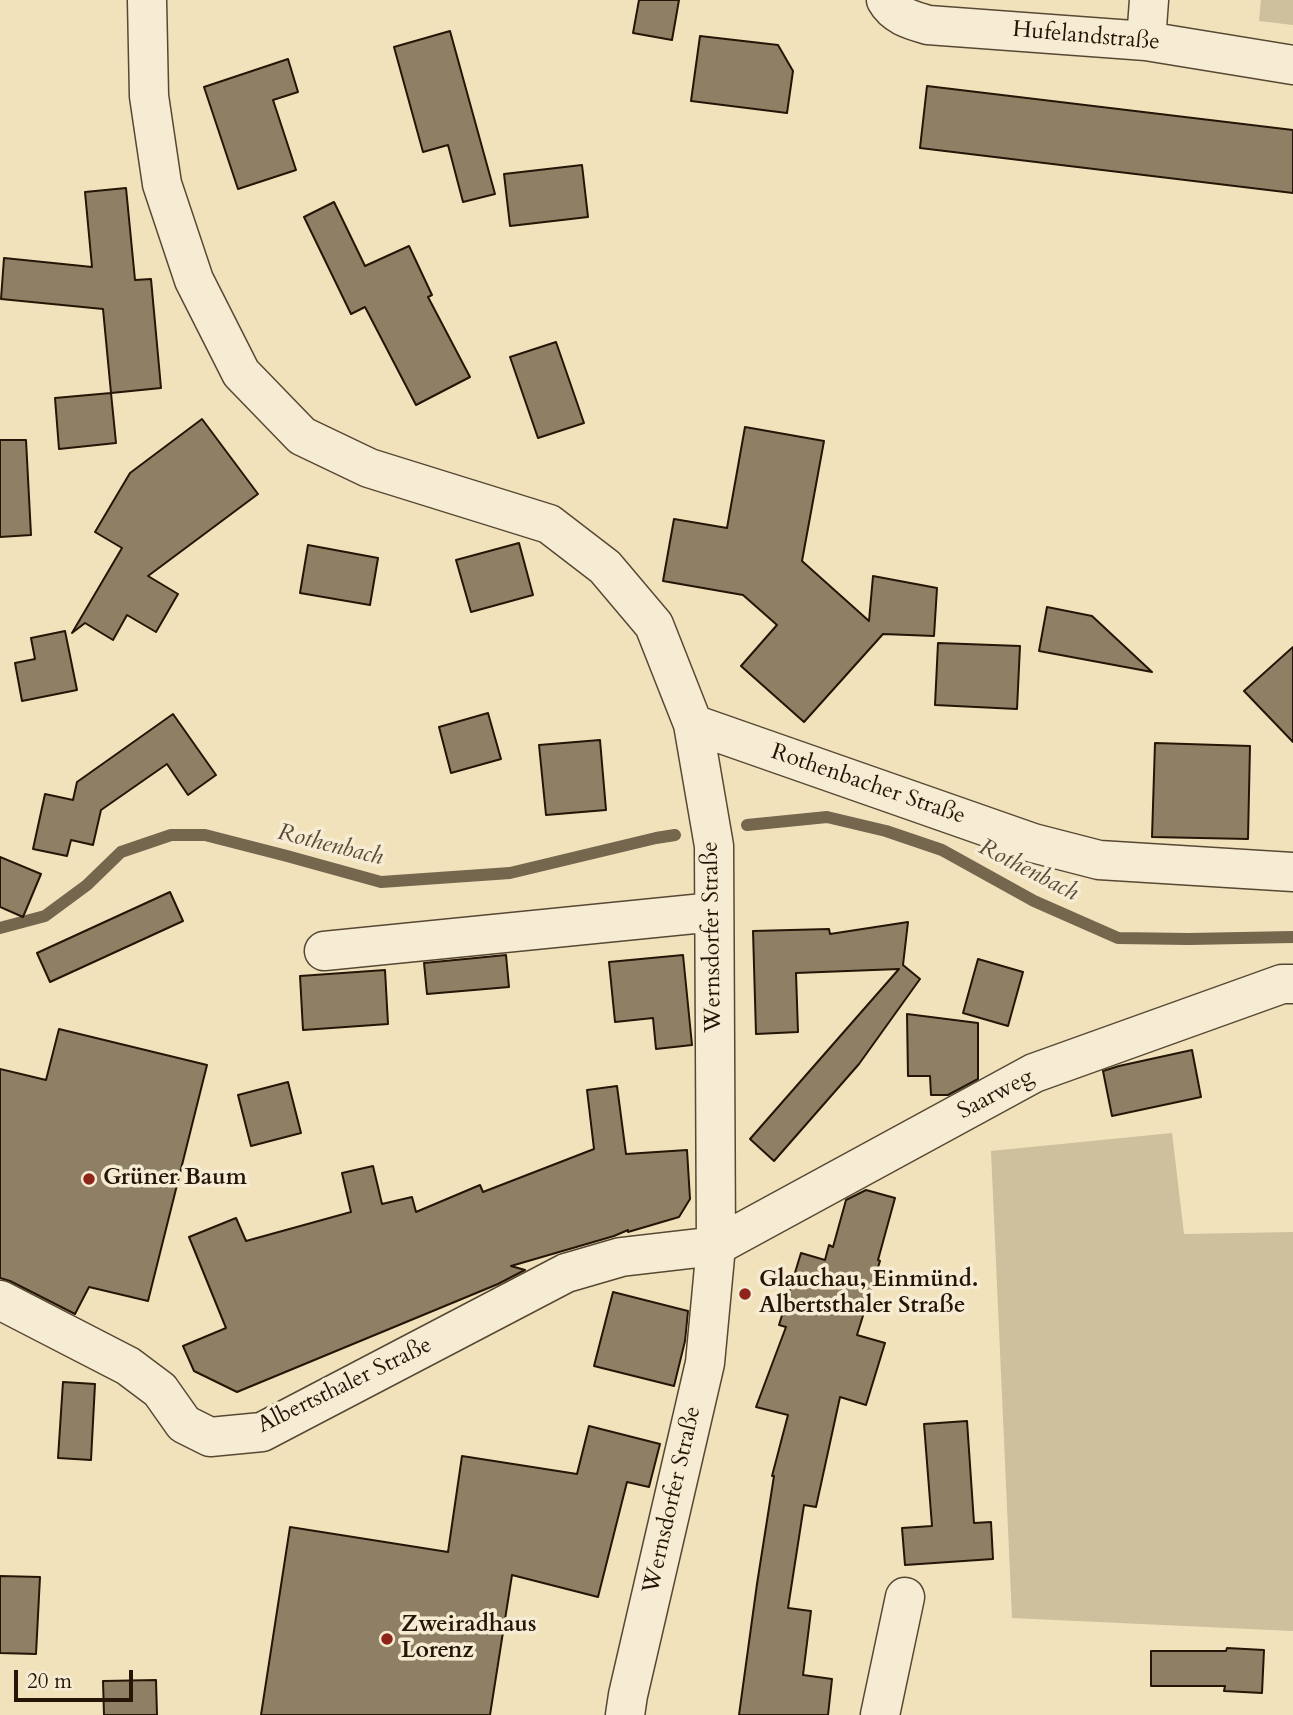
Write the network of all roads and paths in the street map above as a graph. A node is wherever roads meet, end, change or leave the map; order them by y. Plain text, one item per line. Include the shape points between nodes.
1 (147, 0) edge
2 (886, 0) edge
3 (1026, 0) edge
4 (1149, 0) edge
5 (997, 29) junction
6 (1146, 41) junction
7 (1293, 65) edge
8 (693, 724) junction
9 (1293, 872) edge
10 (714, 912) junction
11 (324, 951) dead end
12 (1293, 984) edge
13 (716, 1247) junction
14 (0, 1300) edge
15 (905, 1597) dead end
16 (625, 1715) edge
17 (880, 1715) edge

1 - 8 street, Wernsdorfer Straße via 149,96 162,184 194,280 241,373 302,436 369,468 549,524 606,566 654,625
2 - 5 street, Hufelandstraße via 905,18 928,25
3 - 5 street
4 - 6 street
5 - 6 street, Hufelandstraße
6 - 7 street, Hufelandstraße
8 - 9 street, Rothenbacher Straße via 1033,843 1099,860
8 - 10 street, Wernsdorfer Straße via 714,846
10 - 11 street
10 - 13 street, Wernsdorfer Straße
12 - 13 street, Saarweg via 1282,984 1034,1073
13 - 14 street, Albertsthaler Straße via 621,1257 566,1273 262,1432 210,1437 184,1423 160,1390 128,1366
13 - 16 street, Wernsdorfer Straße via 705,1363
15 - 17 street

